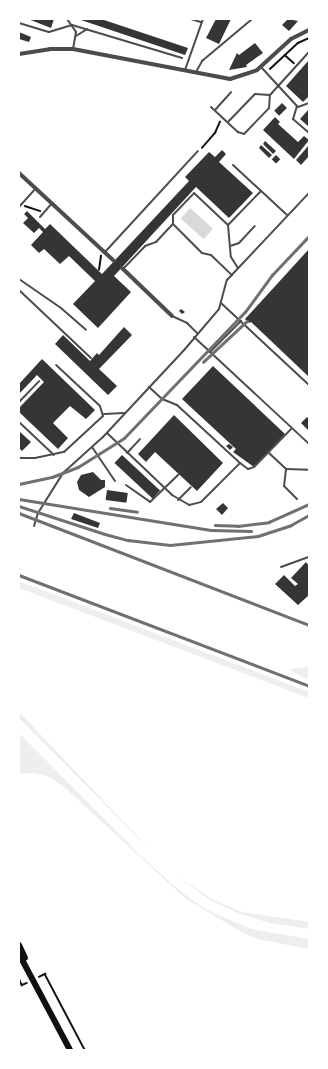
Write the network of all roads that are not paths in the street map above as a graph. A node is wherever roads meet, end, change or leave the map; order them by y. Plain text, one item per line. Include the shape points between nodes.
1 (68, 19) edge
2 (191, 19) edge
3 (203, 19) edge
4 (252, 19) edge
5 (201, 22) junction
6 (19, 23) edge
7 (72, 25) junction
8 (88, 29) junction
9 (309, 30) edge
10 (75, 37) junction
11 (73, 49) junction
12 (309, 52) edge
13 (19, 54) edge
14 (182, 58) dead end
15 (261, 67) junction
16 (184, 71) junction
17 (196, 73) junction
18 (278, 86) junction
19 (231, 92) dead end
20 (270, 95) junction
21 (309, 103) edge
22 (211, 106) dead end
23 (298, 107) junction
24 (215, 110) junction
25 (228, 122) junction
26 (309, 133) edge
27 (198, 151) road end
28 (233, 165) dead end
29 (19, 173) edge
30 (36, 188) junction
31 (261, 191) junction
32 (309, 193) edge
33 (52, 203) junction
34 (20, 207) edge
35 (287, 215) junction
36 (40, 217) dead end
37 (173, 224) junction
38 (228, 225) junction
39 (255, 226) dead end
40 (230, 246) junction
41 (105, 252) junction
42 (114, 261) dead end
43 (238, 268) junction
44 (122, 269) joint
45 (232, 274) junction
46 (19, 279) edge
47 (19, 290) edge
48 (221, 303) junction
49 (172, 316) joint
50 (241, 321) junction
51 (86, 330) dead end
52 (197, 333) junction
53 (194, 337) junction
54 (210, 352) junction
55 (91, 358) dead end
56 (56, 365) dead end
57 (39, 381) dead end
58 (309, 385) edge
59 (148, 387) junction
60 (19, 402) edge
61 (124, 413) junction
62 (104, 414) junction
63 (19, 422) edge
64 (292, 428) junction
65 (107, 433) junction
66 (140, 439) dead end
67 (309, 444) edge
68 (92, 447) junction
69 (269, 452) junction
70 (127, 453) junction
71 (54, 455) junction
72 (19, 458) edge
73 (240, 463) junction
74 (286, 469) junction
75 (309, 470) edge
76 (179, 474) dead end
77 (115, 481) dead end
78 (126, 485) dead end
79 (191, 487) dead end
80 (165, 489) junction
81 (297, 499) dead end
82 (178, 500) junction
83 (34, 526) dead end
84 (309, 557) edge
85 (280, 567) dead end
86 (19, 945) edge
87 (19, 954) edge
88 (34, 979) junction
89 (70, 1050) edge

1 - 7 lane
2 - 5 lane
3 - 5 lane
4 - 17 lane via 202,60
5 - 16 lane
6 - 7 lane via 50,32
7 - 8 lane
7 - 10 lane
8 - 10 lane
8 - 14 lane
9 - 15 street via 291,39
10 - 11 lane
11 - 13 street via 50,49
11 - 16 street
12 - 18 lane
15 - 17 street via 230,79
15 - 18 lane
16 - 17 street
18 - 20 lane
18 - 23 lane
19 - 24 lane
20 - 25 lane via 255,94
20 - 25 lane via 269,108 247,133 242,134
21 - 23 lane
22 - 24 lane
23 - 26 lane via 293,119
24 - 25 lane
27 - 41 lane
28 - 31 lane
29 - 30 street
30 - 33 street
30 - 34 lane
31 - 35 lane
31 - 38 lane
32 - 35 lane
33 - 36 lane
33 - 41 street
35 - 43 lane
37 - 38 lane via 173,215 194,193
37 - 44 lane via 156,242 145,246
37 - 45 lane via 202,252 212,255
38 - 40 lane
39 - 40 lane via 239,243
40 - 43 lane via 232,260
41 - 42 street
43 - 45 lane
44 - 49 street
45 - 48 lane via 225,282
46 - 51 lane via 61,308
47 - 55 lane
48 - 50 lane
48 - 52 lane
49 - 52 lane via 187,323
50 - 54 lane
50 - 58 lane
52 - 53 lane
53 - 54 lane
53 - 59 lane
54 - 64 lane
56 - 62 lane via 100,406
57 - 60 lane
59 - 61 lane
59 - 73 lane via 162,399 177,405
61 - 62 lane
61 - 65 lane
62 - 71 lane via 67,450
63 - 71 lane
64 - 67 lane
64 - 69 lane
65 - 68 lane
65 - 70 lane
66 - 70 lane
68 - 77 lane
68 - 83 lane via 63,473 38,513
69 - 73 lane via 252,468 246,468
69 - 74 lane
70 - 80 lane
71 - 72 lane
73 - 82 lane via 201,502 189,505
74 - 75 lane
74 - 81 lane via 284,486
76 - 80 lane
78 - 80 lane via 150,502
79 - 82 lane
80 - 82 lane
84 - 85 lane
86 - 88 main road
87 - 88 main road
88 - 89 main road

